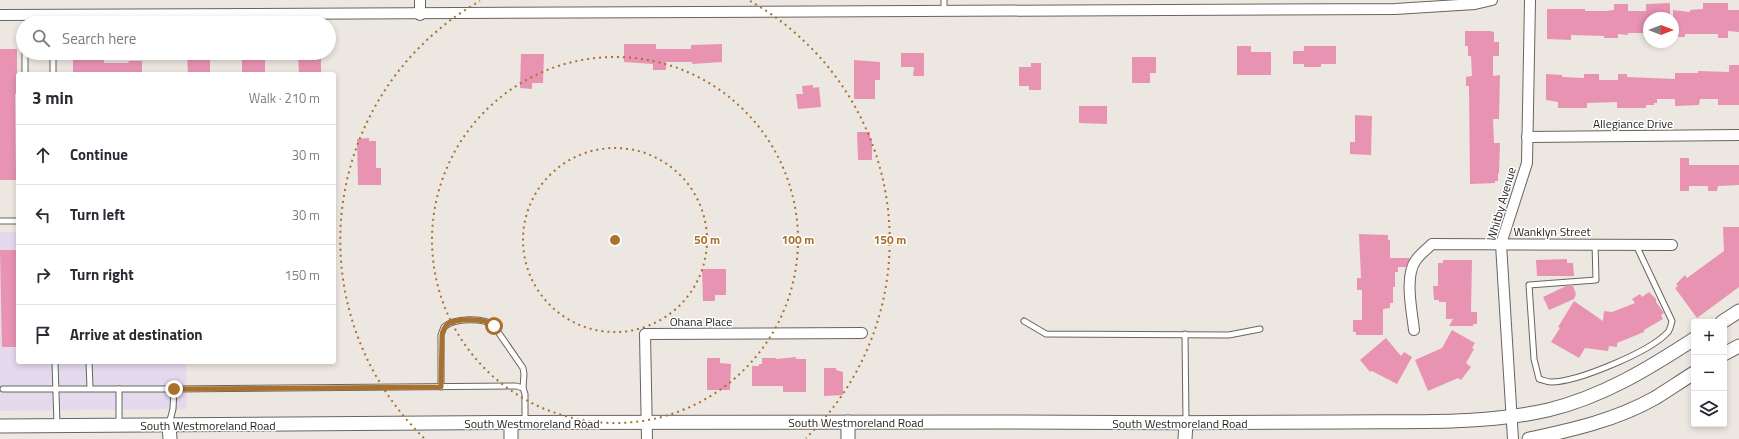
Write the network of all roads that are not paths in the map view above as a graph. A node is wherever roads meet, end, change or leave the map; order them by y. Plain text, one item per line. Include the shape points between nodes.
1 (420, 0) edge
2 (944, 0) edge
3 (1492, 0) edge
4 (1530, 0) edge
5 (944, 11) junction
6 (0, 15) edge
7 (420, 15) junction
8 (328, 16) edge
9 (16, 18) edge
10 (25, 60) edge
11 (53, 60) edge
12 (25, 72) edge
13 (53, 72) edge
14 (1739, 135) edge
15 (1527, 137) junction
16 (0, 221) edge
17 (16, 221) edge
18 (1501, 244) junction
19 (1595, 244) junction
20 (1636, 245) junction
21 (1672, 245) dead end
22 (1739, 311) edge
23 (1727, 319) edge
24 (1024, 321) dead end
25 (1260, 329) dead end
26 (1414, 330) dead end
27 (862, 333) dead end
28 (1184, 334) junction
29 (1691, 341) edge
30 (1739, 346) edge
31 (1727, 352) edge
32 (55, 364) edge
33 (89, 364) edge
34 (1691, 375) edge
35 (441, 387) junction
36 (90, 388) junction
37 (523, 388) junction
38 (55, 389) junction
39 (119, 389) junction
40 (174, 389) junction
41 (3, 390) dead end
42 (1512, 415) junction
43 (646, 422) junction
44 (848, 422) junction
45 (511, 424) junction
46 (525, 424) junction
47 (1186, 424) junction
48 (57, 425) junction
49 (119, 425) junction
50 (169, 425) junction
51 (0, 426) edge
52 (170, 439) edge
53 (511, 439) edge
54 (646, 439) edge
55 (848, 439) edge
56 (1185, 439) edge
57 (1513, 439) edge
58 (1529, 439) edge

1 - 7 street
2 - 5 lane
3 - 5 street via 1475,4 1395,9
4 - 15 street, Whitby Avenue
5 - 7 street
6 - 9 street
7 - 8 street
10 - 12 lane
11 - 13 lane
14 - 15 street, Allegiance Drive
15 - 18 street, Whitby Avenue via 1527,163
16 - 17 lane
18 - 19 street, Wanklyn Street
18 - 26 street, Wanklyn Street via 1432,244 1416,260 1411,272 1409,293
18 - 42 street, Whitby Avenue
19 - 20 street, Wanklyn Street
19 - 20 lane via 1596,280 1529,286 1534,359 1539,378 1549,383 1569,379 1624,359 1650,346 1669,332 1672,321
20 - 21 street, Wanklyn Street
22 - 23 main road
24 - 28 lane via 1046,334
25 - 28 lane via 1229,335
27 - 43 street, Ohana Place via 645,334
28 - 47 lane
29 - 42 main road, South Westmoreland Road via 1607,390 1547,410
30 - 31 main road
32 - 38 lane
33 - 36 lane
34 - 58 main road via 1655,398 1618,415 1583,427
35 - 37 lane
35 - 37 lane via 444,327 455,321 474,320 491,323 498,330 523,368
35 - 40 lane
36 - 38 lane
36 - 39 lane
37 - 46 lane
38 - 41 lane
38 - 48 lane
39 - 40 lane
39 - 49 lane
40 - 50 lane
42 - 47 main road, South Westmoreland Road via 1488,419 1428,421
42 - 57 street, Whitby Avenue
43 - 44 main road, South Westmoreland Road
43 - 46 main road, South Westmoreland Road
43 - 54 street, Ohana Place
44 - 47 main road, South Westmoreland Road
44 - 55 main road
45 - 46 main road, South Westmoreland Road
45 - 50 main road, South Westmoreland Road
45 - 53 main road
47 - 56 main road
48 - 49 main road, South Westmoreland Road
48 - 51 main road, South Westmoreland Road
49 - 50 main road, South Westmoreland Road
50 - 52 main road

